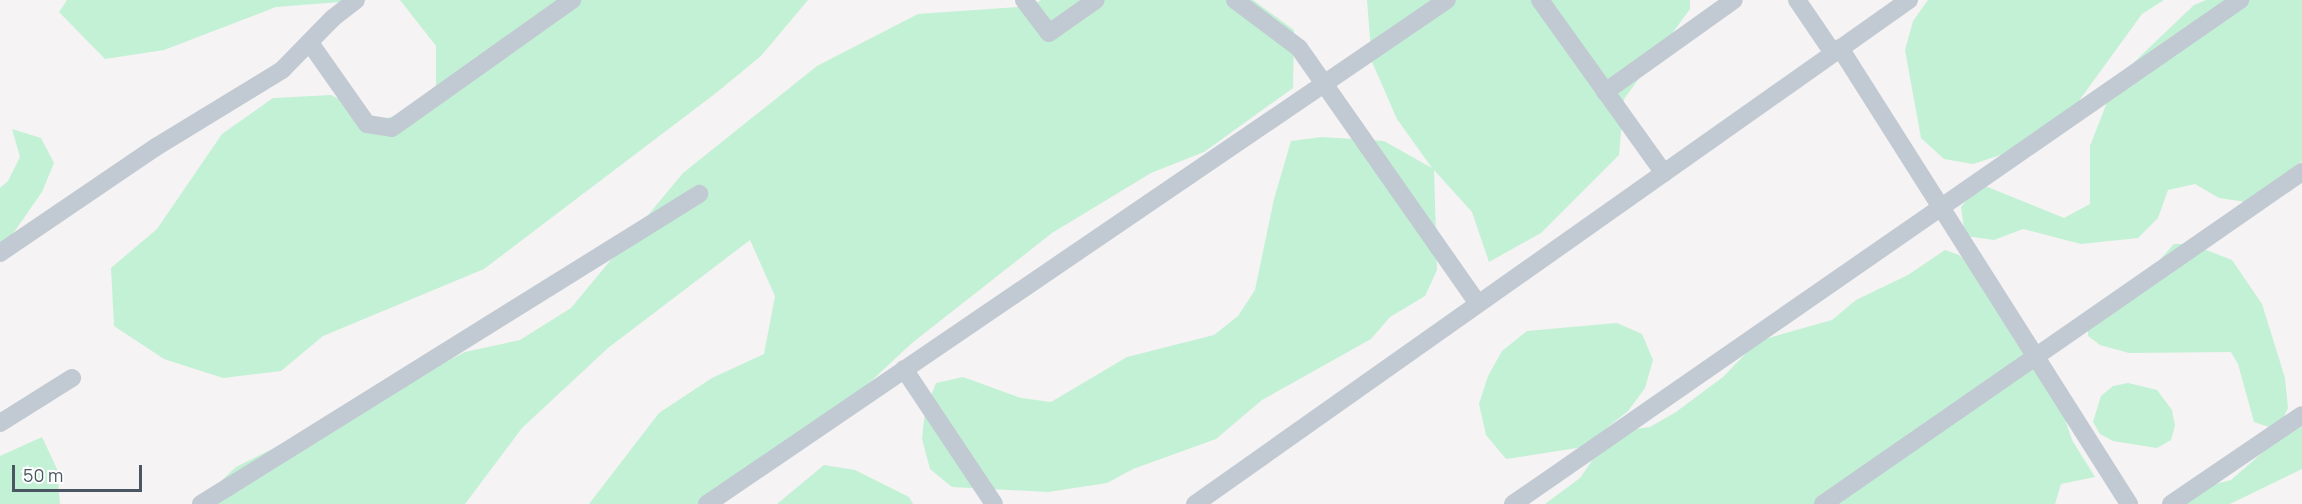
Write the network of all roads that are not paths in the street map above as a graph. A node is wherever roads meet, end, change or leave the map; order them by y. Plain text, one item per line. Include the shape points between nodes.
1 (356, 0) edge
2 (572, 0) edge
3 (1024, 0) edge
4 (1096, 0) edge
5 (1235, 0) edge
6 (1447, 0) edge
7 (1540, 0) edge
8 (1734, 0) edge
9 (1797, 0) edge
10 (1909, 0) edge
11 (2240, 0) edge
12 (310, 43) junction
13 (1837, 51) junction
14 (1326, 82) junction
15 (1605, 92) junction
16 (2302, 172) edge
17 (1664, 173) junction
18 (699, 194) dead end
19 (1941, 207) junction
20 (0, 253) edge
21 (1478, 304) junction
22 (2035, 357) junction
23 (904, 369) junction
24 (72, 378) dead end
25 (2302, 416) edge
26 (0, 423) edge
27 (201, 504) edge
28 (707, 504) edge
29 (994, 504) edge
30 (1195, 504) edge
31 (1513, 504) edge
32 (1823, 504) edge
33 (2129, 504) edge
34 (2171, 504) edge

1 - 12 street
2 - 12 street via 392,128 368,124
3 - 4 street via 1049,33
5 - 14 street via 1283,33
6 - 14 street
7 - 15 street
8 - 15 street
9 - 13 street
10 - 13 street
11 - 19 street
12 - 20 street via 282,70 156,147
13 - 17 street
13 - 19 street
14 - 21 street
14 - 23 street
15 - 17 street
16 - 22 street
17 - 21 street
18 - 27 street
19 - 22 street
19 - 31 street
21 - 30 street
22 - 32 street
22 - 33 street
23 - 28 street
23 - 29 street
24 - 26 street
25 - 34 street

